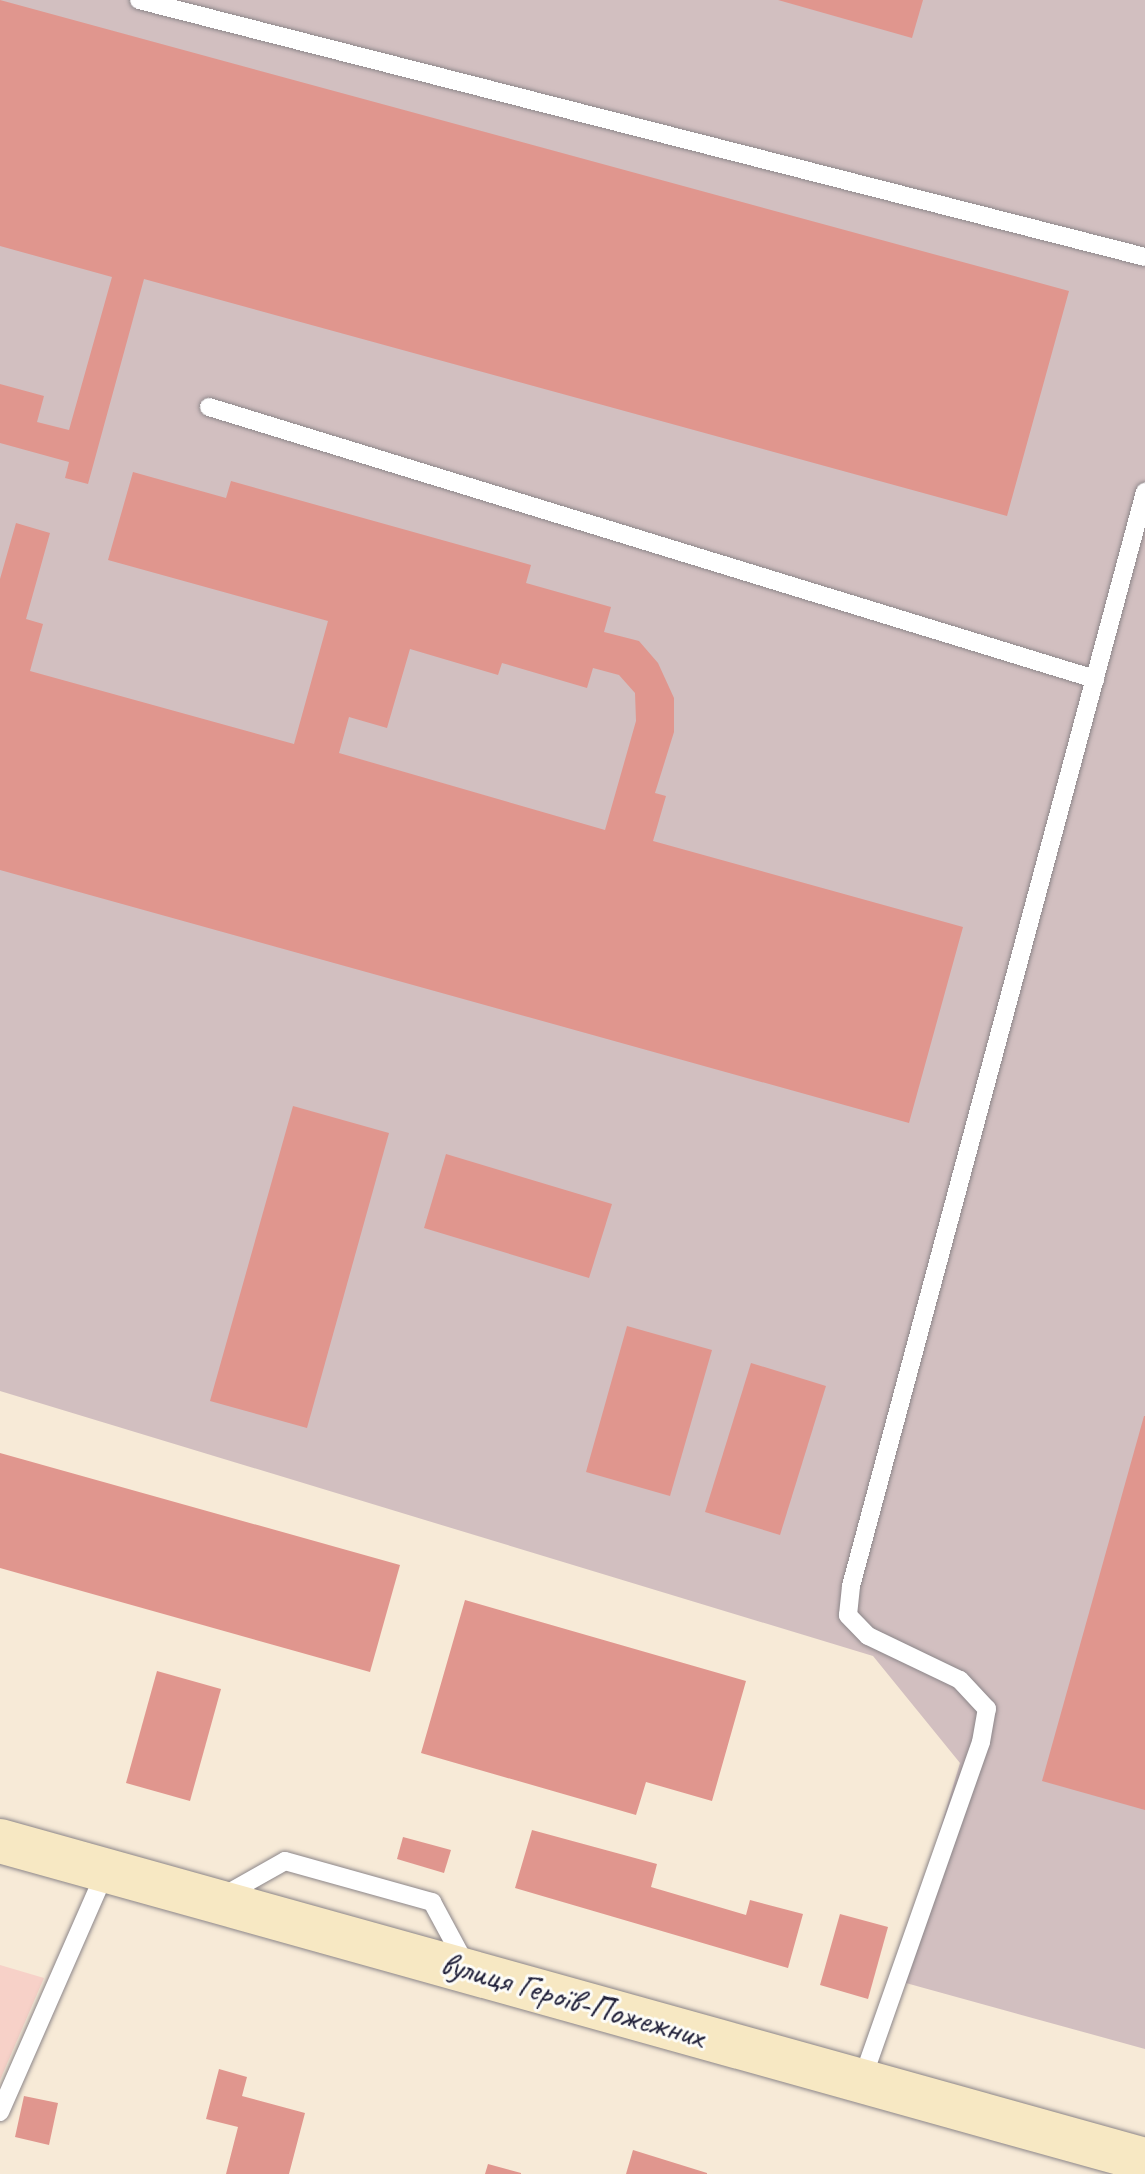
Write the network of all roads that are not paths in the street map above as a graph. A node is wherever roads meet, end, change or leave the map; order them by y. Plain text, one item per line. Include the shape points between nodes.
1 (139, 0) edge
2 (1145, 257) edge
3 (209, 407) dead end
4 (1145, 492) edge
5 (1095, 679) junction
6 (0, 1841) edge
7 (107, 1868) junction
8 (862, 2080) junction
9 (0, 2112) edge
10 (1145, 2160) edge

1 - 2 lane
3 - 5 lane
4 - 5 lane
5 - 8 lane via 851,1586 848,1615 868,1636 960,1680 987,1709 981,1742
6 - 7 street, вулиця Героїв-Пожежних
7 - 8 street, вулиця Героїв-Пожежних
7 - 9 lane
8 - 10 street, вулиця Героїв-Пожежних

